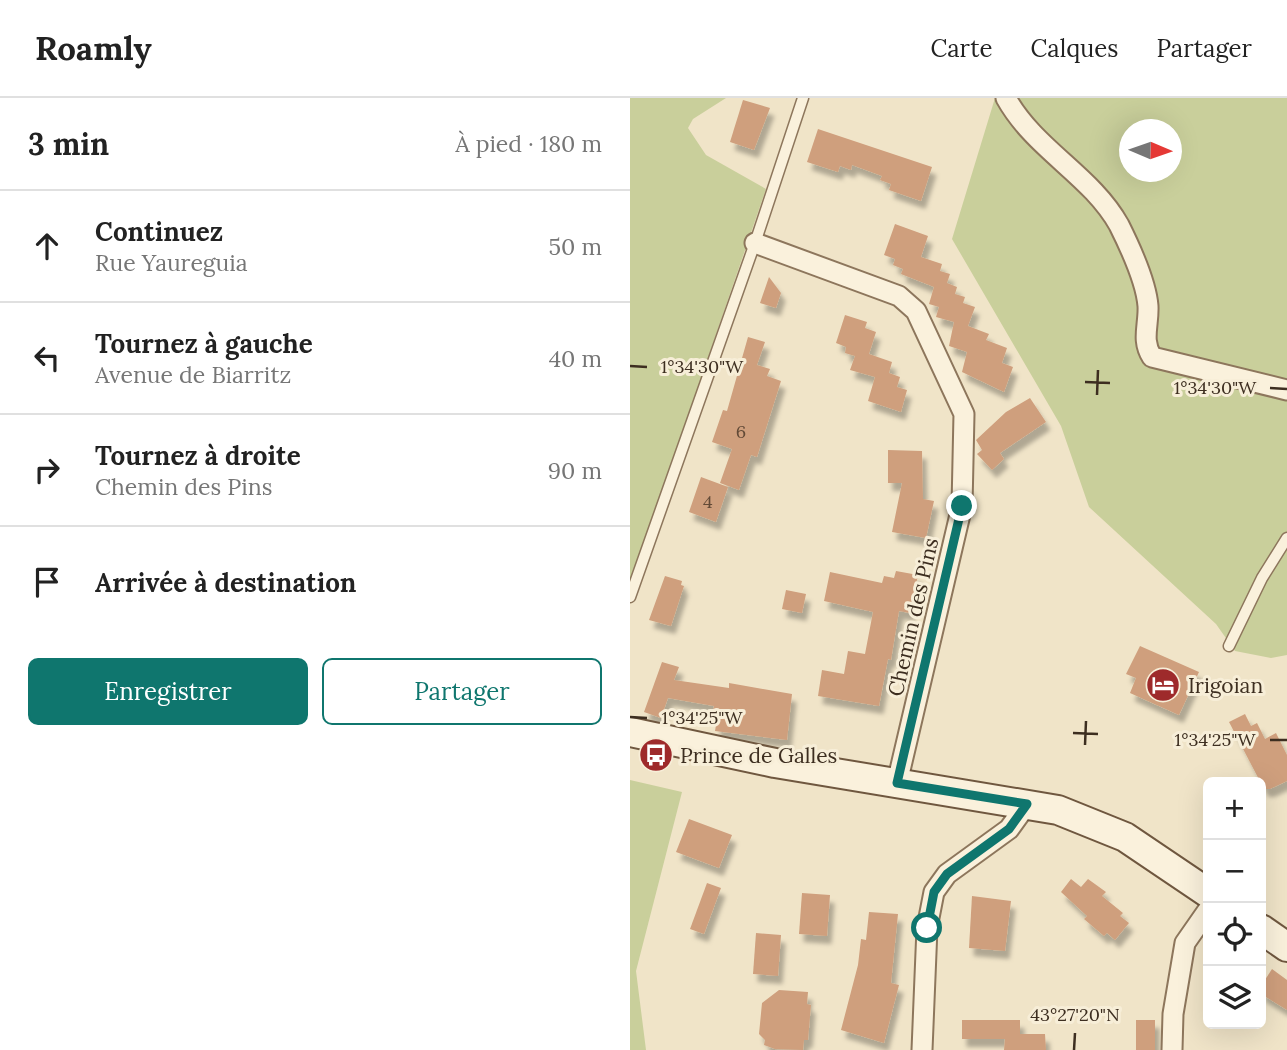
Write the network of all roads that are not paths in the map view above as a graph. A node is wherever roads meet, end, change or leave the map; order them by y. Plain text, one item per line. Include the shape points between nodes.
1 (796, 98) edge
2 (803, 98) edge
3 (1006, 98) edge
4 (800, 109) junction
5 (755, 243) junction
6 (1287, 390) edge
7 (1287, 538) edge
8 (630, 597) edge
9 (1229, 646) dead end
10 (630, 732) edge
11 (897, 783) junction
12 (1027, 804) junction
13 (1203, 891) edge
14 (1203, 917) edge
15 (1266, 932) edge
16 (1287, 947) edge
17 (922, 1050) edge
18 (1172, 1050) edge

1 - 4 lane
2 - 4 lane
3 - 6 street via 1038,142 1081,177 1118,224 1148,305 1145,346 1152,357
4 - 5 lane
5 - 8 lane
5 - 11 street, Chemin des Pins via 899,296 916,312 964,414 962,506
7 - 9 lane
10 - 11 main road
11 - 12 main road
12 - 13 main road via 1084,819 1125,837
12 - 17 street via 1009,829 947,874 934,892 927,928
14 - 18 street via 1185,943 1174,1001
15 - 16 main road

